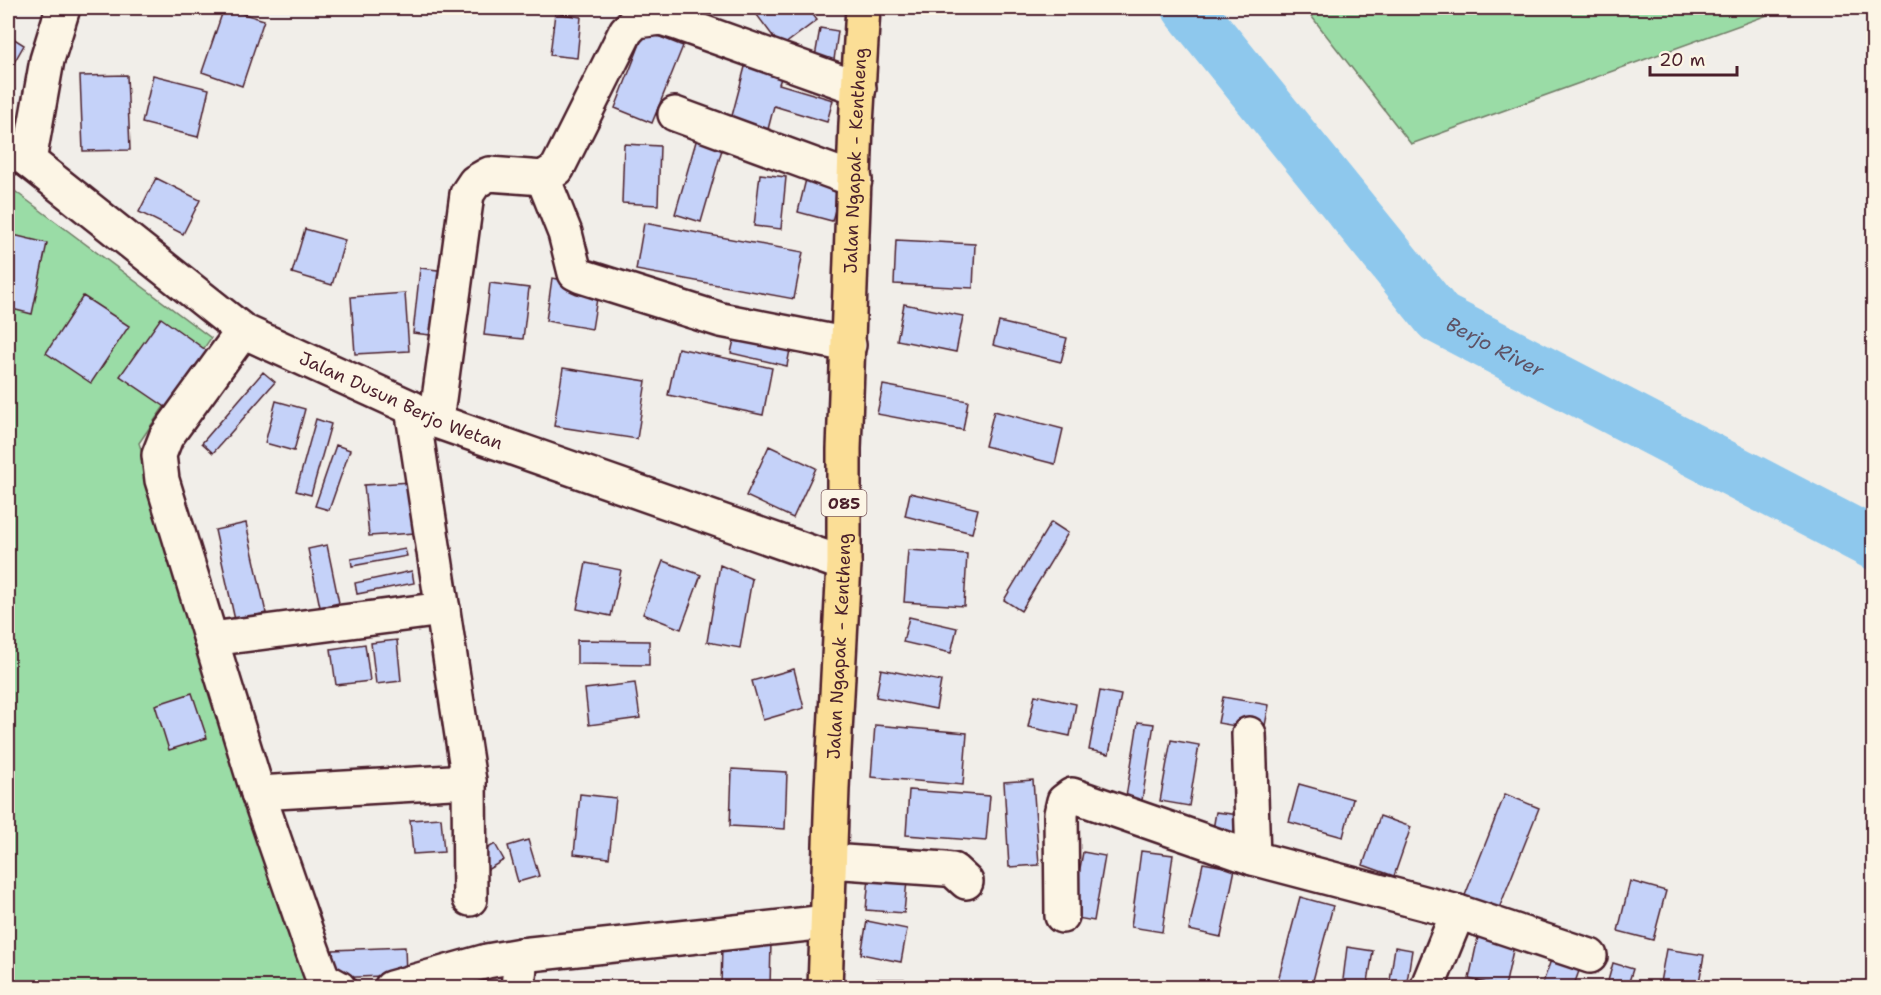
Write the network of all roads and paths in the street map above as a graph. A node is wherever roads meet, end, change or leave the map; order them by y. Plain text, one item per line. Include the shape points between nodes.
1 (63, 8) edge
2 (863, 13) edge
3 (637, 14) edge
4 (859, 88) junction
5 (675, 114) dead end
6 (18, 154) edge
7 (543, 178) junction
8 (855, 180) junction
9 (243, 331) junction
10 (849, 345) junction
11 (424, 414) junction
12 (844, 564) junction
13 (443, 609) junction
14 (211, 639) junction
15 (1249, 734) dead end
16 (469, 781) junction
17 (258, 793) junction
18 (1253, 858) junction
19 (830, 861) junction
20 (966, 882) dead end
21 (470, 898) dead end
22 (1458, 912) junction
23 (1062, 916) dead end
24 (827, 922) junction
25 (520, 955) junction
26 (1590, 956) dead end
27 (432, 982) edge
28 (339, 987) edge
29 (390, 987) edge
30 (518, 987) edge
31 (825, 987) edge
32 (1427, 987) edge

1 - 6 street
2 - 4 main road, Jalan Ngapak - Kentheng / 085
3 - 4 street via 677,23
3 - 7 street via 557,169
4 - 8 main road, Jalan Ngapak - Kentheng / 085
5 - 8 street
6 - 9 street, Jalan Dusun Berjo Wetan
7 - 10 street via 565,233 575,273 721,320
7 - 11 street via 489,174 475,182 467,194
8 - 10 main road, Jalan Ngapak - Kentheng / 085
9 - 11 street, Jalan Dusun Berjo Wetan
9 - 14 street via 166,437 159,455 162,480
10 - 12 main road, Jalan Ngapak - Kentheng / 085
11 - 12 street, Jalan Dusun Berjo Wetan
11 - 13 street
12 - 19 main road, Jalan Ngapak - Kentheng / 085
13 - 14 street
13 - 16 street
14 - 17 street
15 - 18 street
16 - 17 street
16 - 21 street
17 - 28 street via 323,979
18 - 22 street
18 - 23 street via 1072,795 1064,801 1061,814
19 - 20 street via 953,870
19 - 24 main road, Jalan Ngapak - Kentheng / 085
22 - 26 street
22 - 32 street
24 - 25 street
24 - 31 main road, Jalan Ngapak - Kentheng / 085
25 - 27 street via 487,961
25 - 30 street
27 - 29 street

